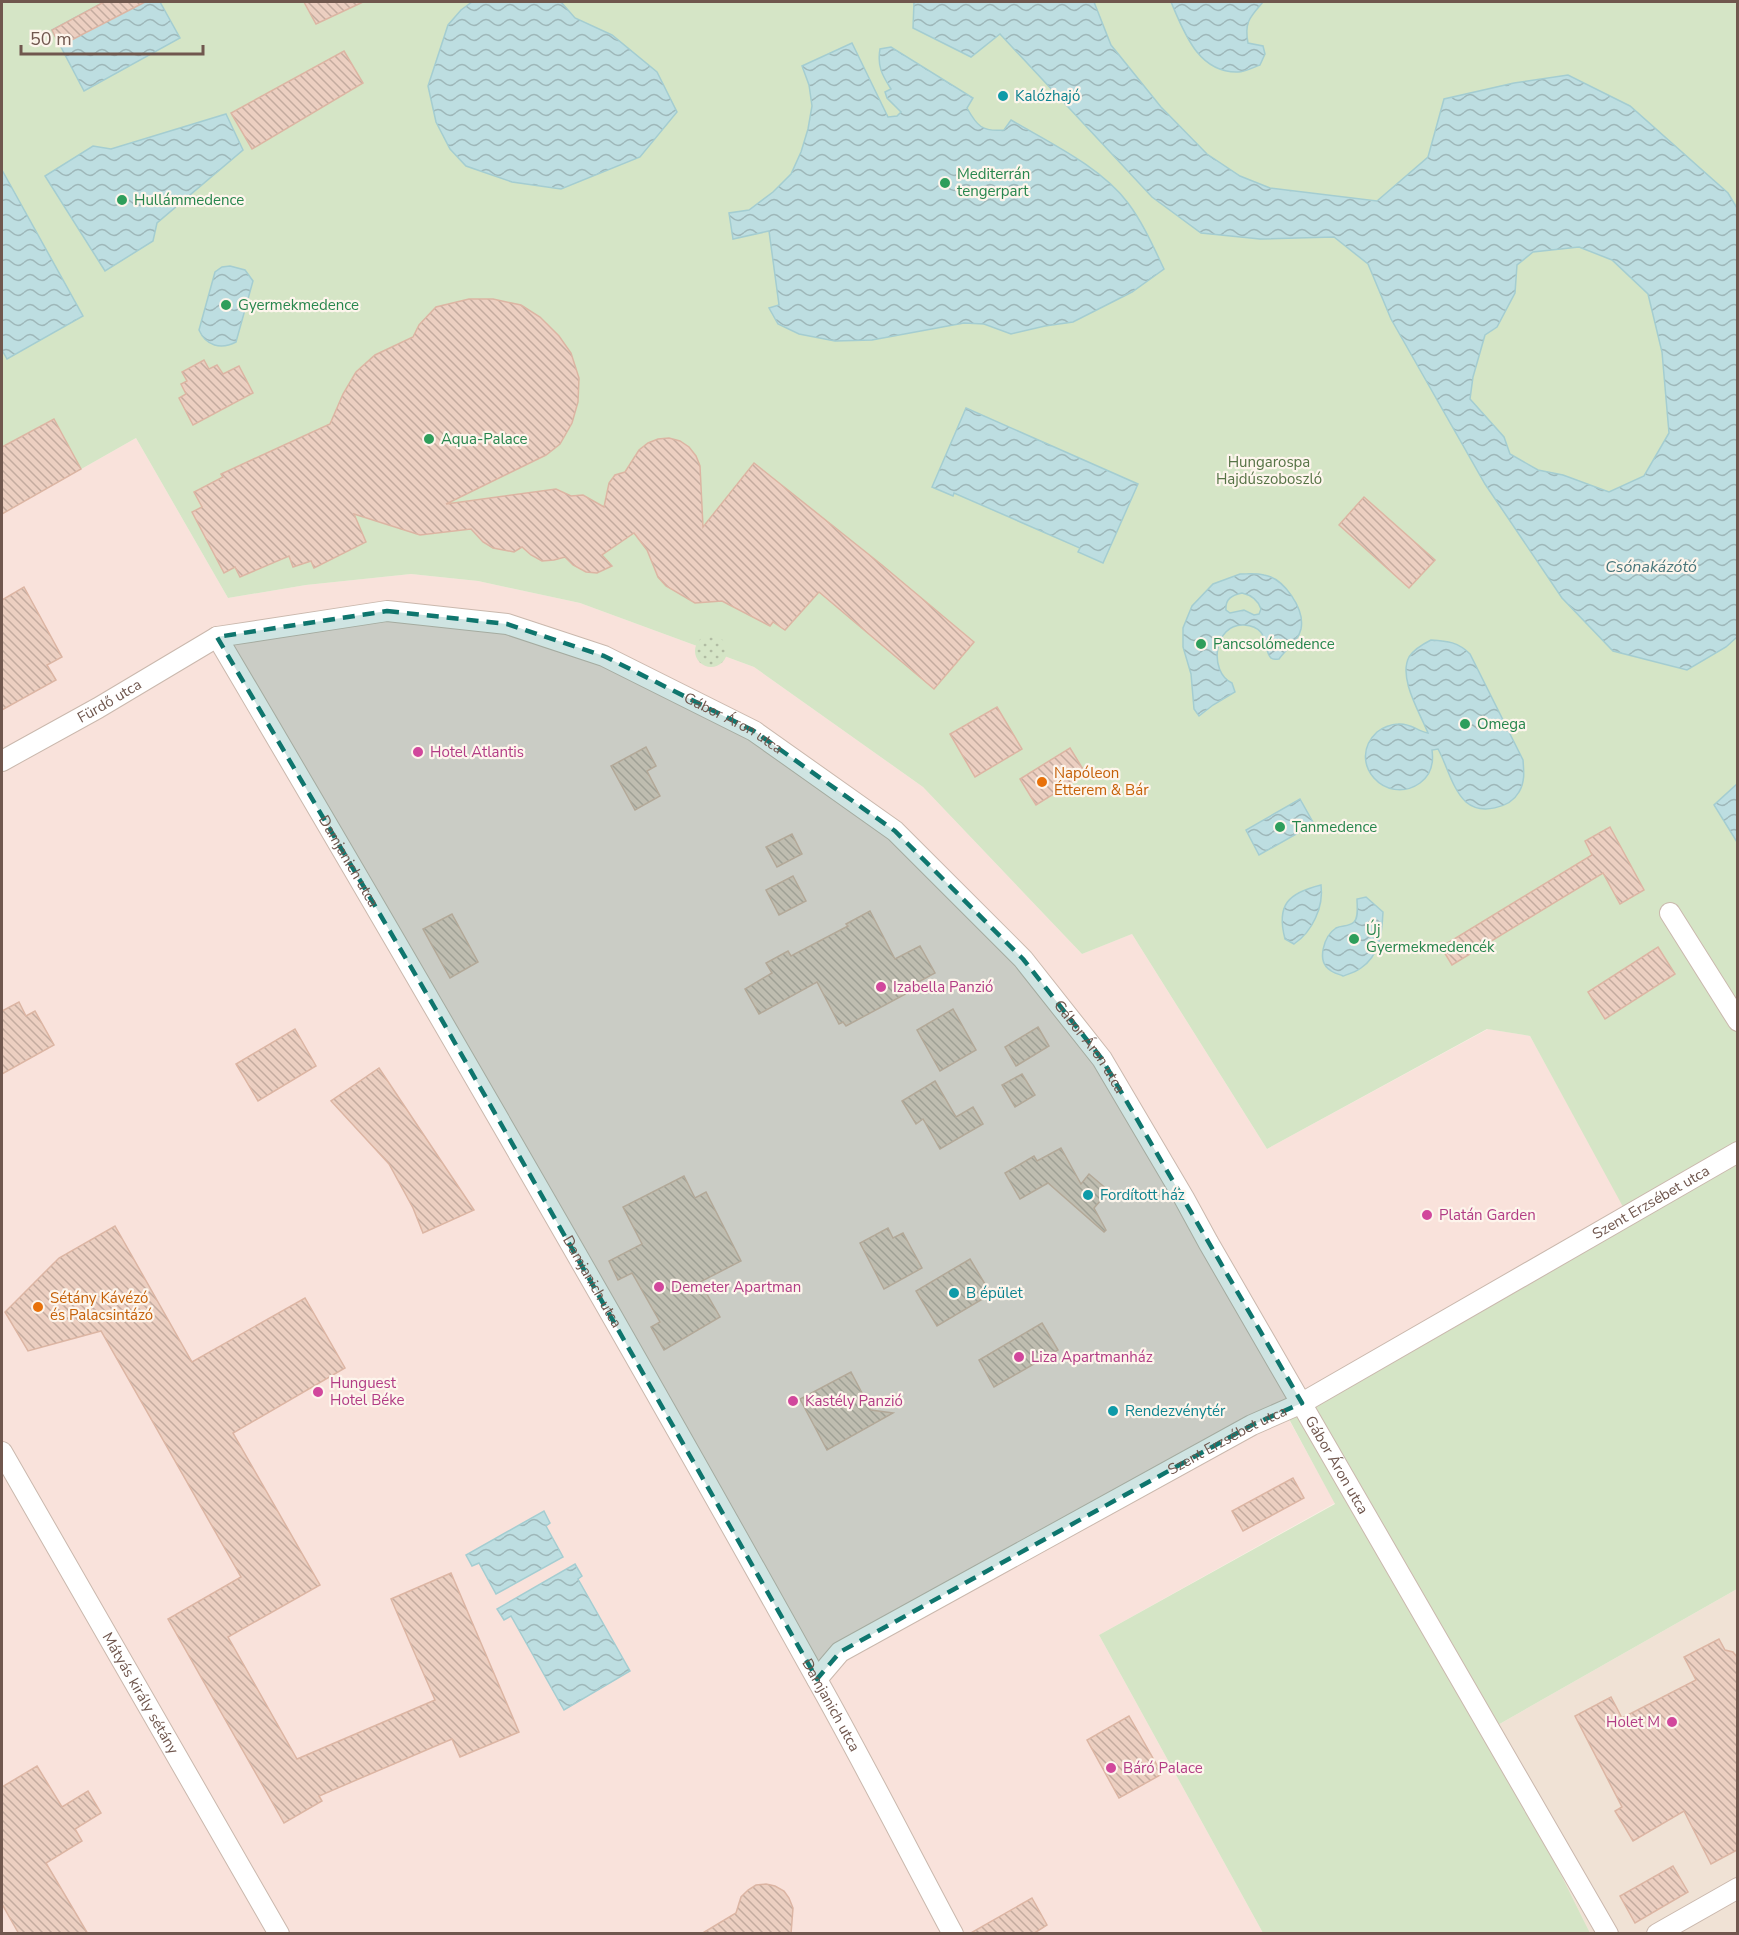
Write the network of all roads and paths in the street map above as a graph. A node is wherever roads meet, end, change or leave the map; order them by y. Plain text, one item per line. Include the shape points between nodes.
1 (217, 637) junction
2 (2, 761) edge
3 (1670, 913) dead end
4 (1737, 1021) edge
5 (1737, 1152) edge
6 (1302, 1403) junction
7 (2, 1452) edge
8 (817, 1679) junction
9 (1737, 1888) edge
10 (279, 1934) edge
11 (953, 1934) edge
12 (1608, 1934) edge
13 (1657, 1934) edge

1 - 2 street, Fürdő utca
1 - 6 street, Gábor Áron utca via 387,611 507,624 604,656 754,730 895,831 1023,959 1102,1059
1 - 8 street, Damjanich utca via 435,1008
3 - 4 street
5 - 6 street, Szent Erzsébet utca
6 - 8 street, Szent Erzsébet utca via 1252,1425 840,1652
6 - 12 street, Gábor Áron utca
7 - 10 street, Mátyás király sétány
8 - 11 street, Damjanich utca
9 - 13 street

